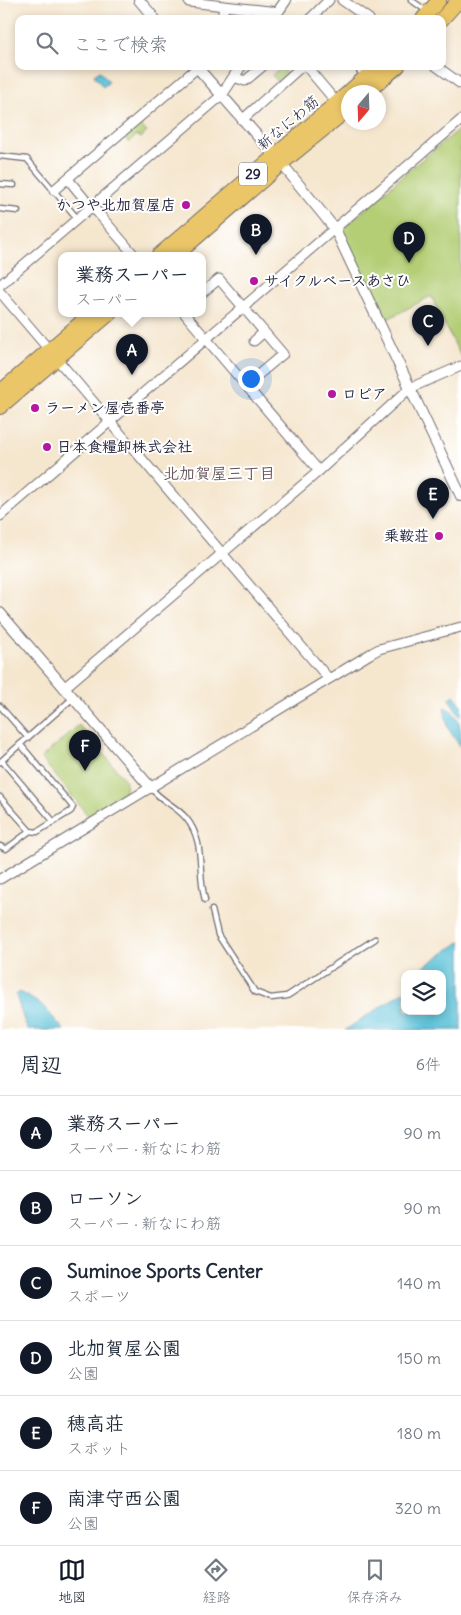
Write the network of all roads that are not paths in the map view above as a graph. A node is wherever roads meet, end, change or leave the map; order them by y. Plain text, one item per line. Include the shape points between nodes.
1 (139, 0) edge
2 (286, 0) edge
3 (330, 0) edge
4 (342, 0) edge
5 (411, 0) edge
6 (439, 0) edge
7 (460, 0) edge
8 (189, 2) dead end
9 (224, 6) junction
10 (152, 15) edge
11 (223, 15) edge
12 (275, 15) edge
13 (314, 15) edge
14 (360, 15) edge
15 (425, 15) edge
16 (427, 15) edge
17 (446, 15) edge
18 (193, 70) edge
19 (199, 70) edge
20 (238, 70) edge
21 (258, 70) edge
22 (299, 70) edge
23 (308, 70) edge
24 (361, 70) edge
25 (374, 70) edge
26 (393, 70) edge
27 (442, 70) edge
28 (234, 77) junction
29 (367, 77) junction
30 (461, 84) edge
31 (358, 85) edge
32 (375, 85) edge
33 (221, 96) junction
34 (341, 104) edge
35 (341, 108) edge
36 (242, 120) junction
37 (461, 120) edge
38 (0, 156) edge
39 (278, 160) junction
40 (68, 179) junction
41 (0, 184) edge
42 (14, 185) dead end
43 (54, 190) junction
44 (92, 206) junction
45 (0, 208) edge
46 (18, 211) dead end
47 (78, 218) junction
48 (335, 229) junction
49 (132, 252) edge
50 (163, 252) edge
51 (179, 252) edge
52 (0, 285) edge
53 (206, 290) edge
54 (0, 292) edge
55 (243, 308) junction
56 (88, 317) edge
57 (105, 317) edge
58 (188, 317) edge
59 (264, 332) junction
60 (206, 339) junction
61 (254, 341) dead end
62 (53, 354) junction
63 (461, 366) edge
64 (246, 385) junction
65 (410, 388) junction
66 (0, 392) edge
67 (0, 407) edge
68 (110, 421) junction
69 (319, 471) junction
70 (461, 496) edge
71 (0, 516) edge
72 (223, 553) junction
73 (0, 613) edge
74 (461, 627) edge
75 (329, 679) junction
76 (64, 688) junction
77 (73, 698) junction
78 (0, 706) edge
79 (28, 738) junction
80 (20, 744) junction
81 (1, 762) edge
82 (151, 788) junction
83 (0, 797) edge
84 (54, 822) junction
85 (30, 831) junction
86 (0, 846) edge
87 (0, 878) edge
88 (205, 900) dead end
89 (212, 910) dead end
90 (375, 939) dead end

1 - 10 street
2 - 12 street
3 - 13 street
4 - 14 street
5 - 15 lane
6 - 16 main road
7 - 17 main road
8 - 9 street
9 - 11 street
9 - 12 street
18 - 40 street
19 - 33 street
20 - 28 street
21 - 28 street via 245,81
22 - 36 street
23 - 34 street
24 - 29 street
25 - 29 main road, 新なにわ筋 / 29
26 - 32 main road
27 - 30 street
28 - 33 street
29 - 31 main road, 新なにわ筋 / 29
33 - 36 street
33 - 44 street
35 - 39 main road, 新なにわ筋 / 29
36 - 39 street
37 - 48 street
38 - 43 lane via 28,159
39 - 48 street
39 - 50 main road, 新なにわ筋 / 29
39 - 51 main road, 新なにわ筋 / 29
40 - 43 street
40 - 44 street
41 - 42 lane
43 - 47 lane
44 - 47 street
44 - 49 street
45 - 46 lane
47 - 52 street
48 - 55 street
48 - 65 street
53 - 55 street via 219,279
54 - 62 street
55 - 59 street
55 - 60 street
56 - 62 main road
57 - 62 main road
58 - 60 street
59 - 61 street
59 - 64 street via 283,354
60 - 64 street
60 - 68 street
62 - 66 main road
62 - 67 main road
62 - 68 street
63 - 65 street
64 - 69 street
65 - 69 street
65 - 70 street
68 - 71 street
68 - 72 street
69 - 72 street
72 - 75 street
72 - 76 street
73 - 76 street
74 - 75 street via 379,649
75 - 82 street
76 - 77 street
77 - 79 lane
77 - 82 street
78 - 79 lane
79 - 80 lane
80 - 81 lane
80 - 84 lane via 73,807
81 - 84 lane
82 - 87 street
82 - 88 lane via 180,812 192,827 200,851
83 - 85 lane
84 - 85 lane via 37,832
85 - 86 lane via 6,849
89 - 90 lane via 218,935 255,992 271,998 287,996

